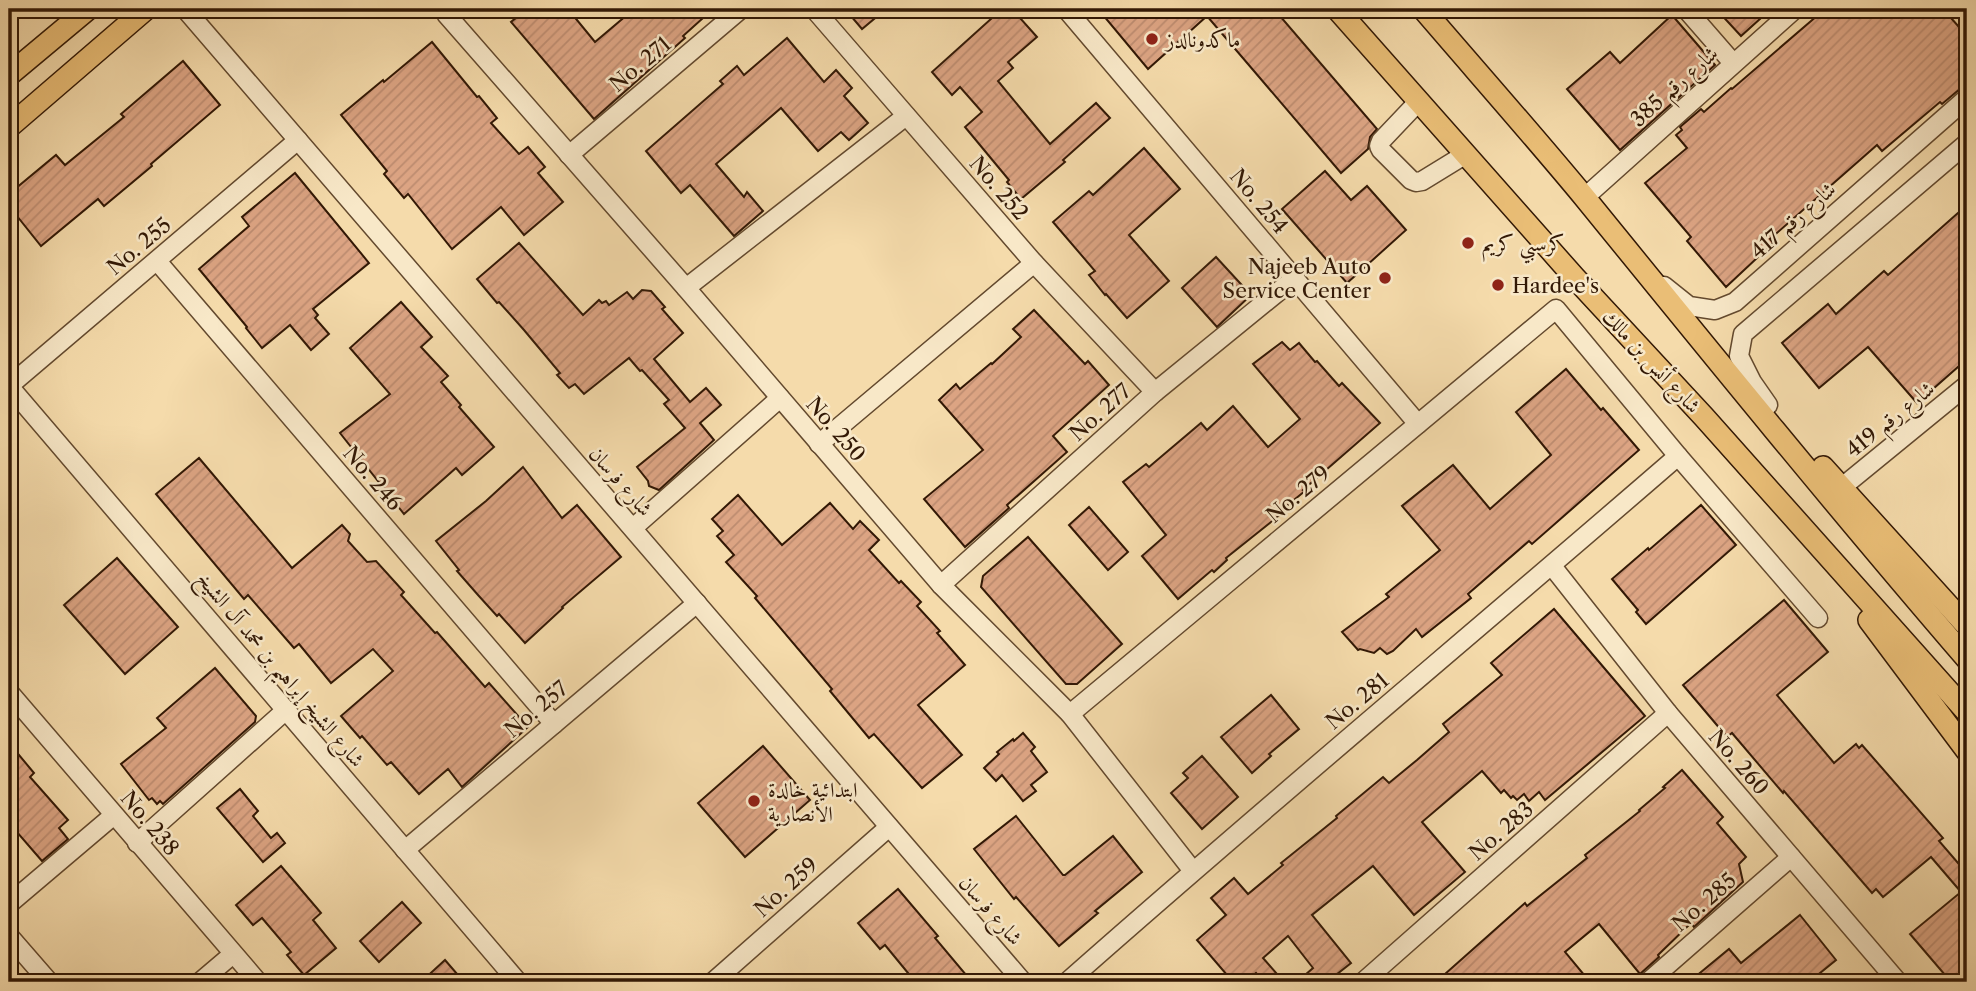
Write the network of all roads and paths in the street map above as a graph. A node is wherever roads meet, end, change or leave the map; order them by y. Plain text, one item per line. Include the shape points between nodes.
1 (88, 9) edge
2 (146, 9) edge
3 (185, 9) edge
4 (741, 9) edge
5 (814, 9) edge
6 (1338, 9) edge
7 (1408, 9) edge
8 (1686, 9) edge
9 (1795, 9) edge
10 (449, 11) edge
11 (1425, 11) edge
12 (1074, 12) edge
13 (1733, 63) junction
14 (9, 75) edge
15 (1491, 89) junction
16 (1967, 98) edge
17 (1419, 101) junction
18 (906, 116) junction
19 (9, 127) edge
20 (299, 140) junction
21 (1967, 143) edge
22 (1466, 154) junction
23 (569, 155) junction
24 (1584, 198) junction
25 (157, 261) junction
26 (1034, 262) junction
27 (1638, 264) junction
28 (1295, 278) junction
29 (686, 288) junction
30 (1732, 380) junction
31 (1967, 385) edge
32 (9, 386) edge
33 (1156, 393) junction
34 (780, 398) junction
35 (1768, 405) junction
36 (1418, 424) junction
37 (819, 444) junction
38 (1678, 456) junction
39 (1841, 488) junction
40 (1779, 501) junction
41 (632, 528) junction
42 (1552, 566) junction
43 (942, 585) junction
44 (697, 603) junction
45 (1818, 618) dead end
46 (1967, 626) edge
47 (1967, 659) edge
48 (9, 692) edge
49 (286, 709) junction
50 (1967, 712) edge
51 (1668, 713) junction
52 (1070, 714) junction
53 (554, 724) junction
54 (1967, 751) edge
55 (114, 815) junction
56 (889, 827) junction
57 (137, 843) junction
58 (405, 850) junction
59 (1791, 857) junction
60 (1193, 871) junction
61 (9, 904) edge
62 (9, 936) edge
63 (233, 954) junction
64 (1014, 979) edge
65 (1654, 980) edge
66 (48, 982) edge
67 (200, 982) edge
68 (258, 982) edge
69 (518, 982) edge
70 (713, 982) edge
71 (1068, 982) edge
72 (1363, 982) edge
73 (1898, 982) edge

1 - 14 main road
2 - 19 main road
3 - 20 street, شارع فرسان
4 - 23 street, No. 271
5 - 18 street, No. 252
6 - 17 main road, شارع أنس بن مالك
7 - 15 main road
8 - 13 street
9 - 13 street, شارع رقم 385
10 - 23 street, No. 250
11 - 15 main road
12 - 28 street, No. 254
13 - 24 street, شارع رقم 385
15 - 24 main road
16 - 27 street, شارع رقم 417 via 1735,302 1715,310 1689,306
17 - 22 main road, شارع أنس بن مالك
17 - 22 street via 1381,141 1381,150 1416,182
18 - 26 street, No. 252
18 - 29 street
20 - 25 street, No. 255
20 - 41 street, شارع فرسان
21 - 35 street via 1743,334 1739,356
22 - 40 main road, شارع أنس بن مالك
23 - 29 street, No. 250
24 - 27 main road
25 - 32 street, No. 255
25 - 53 street, No. 246
26 - 33 street, No. 252
26 - 37 street
27 - 30 main road
28 - 33 street, No. 277
28 - 36 street, No. 254
29 - 34 street, No. 250
30 - 35 main road
30 - 47 main road
31 - 39 street, شارع رقم 419
32 - 49 street, شارع الشيخ إبراهيم بن محمد آل الشيخ
33 - 43 street, No. 277
34 - 37 street, No. 250
34 - 41 street
35 - 39 main road
36 - 38 street, No. 279 via 1556,309
36 - 52 street, No. 279
37 - 43 street, No. 250
38 - 42 street, No. 281
38 - 45 street
39 - 46 main road
40 - 50 main road, شارع أنس بن مالك
40 - 54 main road
41 - 44 street, شارع فرسان
42 - 51 street, No. 260
42 - 60 street, No. 281
43 - 52 street, No. 250
44 - 53 street, No. 257
44 - 56 street, شارع فرسان
48 - 55 street, No. 238
49 - 57 street
49 - 58 street, شارع الشيخ إبراهيم بن محمد آل الشيخ
51 - 59 street, No. 260
51 - 72 street, No. 283
52 - 60 street, No. 250
53 - 58 street, No. 257
55 - 57 street, No. 238
55 - 61 street
56 - 64 street, شارع فرسان
56 - 70 street, No. 259
57 - 63 street, No. 238
58 - 69 street, شارع الشيخ إبراهيم بن محمد آل الشيخ
59 - 65 street, No. 285
59 - 73 street, No. 260
60 - 71 street, No. 281
62 - 66 street
63 - 67 street
63 - 68 street, No. 238

